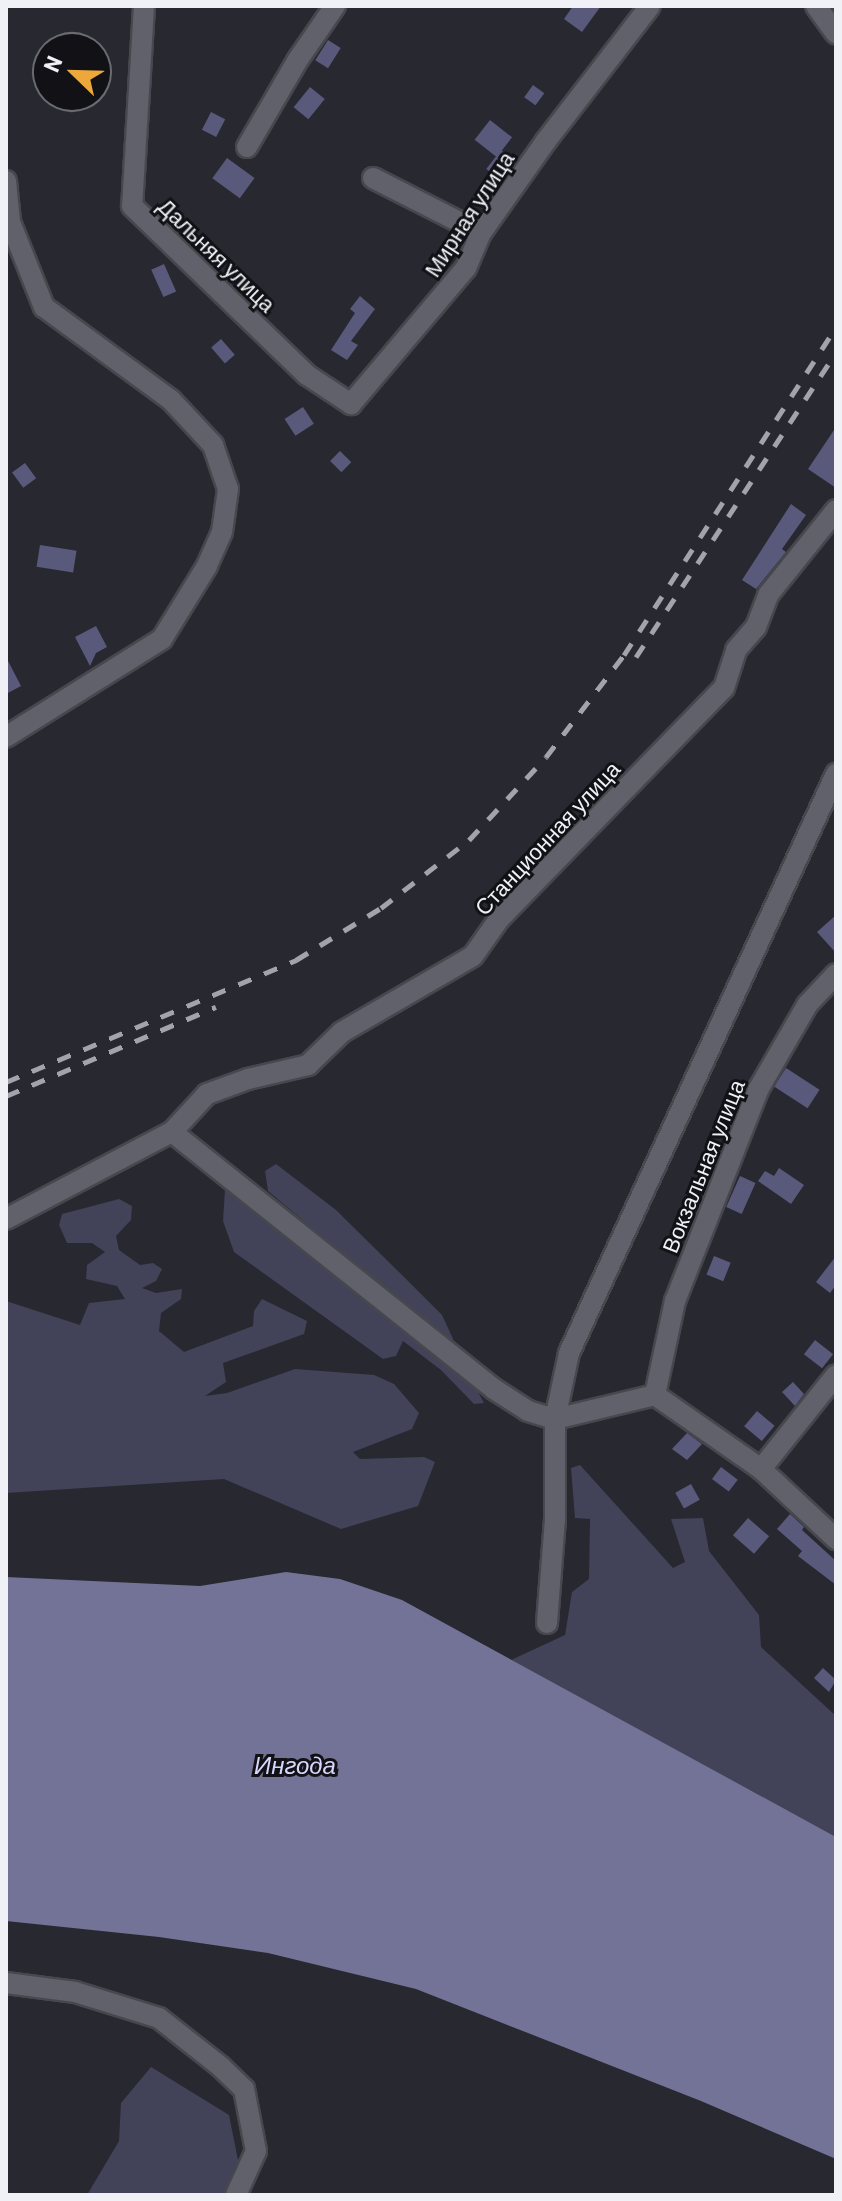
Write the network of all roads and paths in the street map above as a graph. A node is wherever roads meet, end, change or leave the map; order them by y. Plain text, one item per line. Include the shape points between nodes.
1 (144, 6) edge
2 (335, 6) edge
3 (650, 6) edge
4 (816, 6) edge
5 (836, 34) edge
6 (247, 147) dead end
7 (373, 178) dead end
8 (6, 181) edge
9 (481, 233) junction
10 (351, 404) joint
11 (836, 510) edge
12 (6, 737) edge
13 (836, 774) edge
14 (836, 974) edge
15 (172, 1132) junction
16 (6, 1219) edge
17 (836, 1375) edge
18 (655, 1395) junction
19 (555, 1419) junction
20 (761, 1469) junction
21 (836, 1539) edge
22 (547, 1623) dead end
23 (6, 1983) edge
24 (236, 2195) edge

1 - 10 street, Дальняя улица via 132,206 307,375
2 - 6 street
3 - 9 street, Мирная улица
4 - 5 street
7 - 9 street
8 - 12 street via 10,222 44,307 171,400 213,445 228,489 222,532 162,639
9 - 10 street, Мирная улица via 466,268
11 - 15 street, Станционная улица via 768,595 756,627 736,650 724,688 499,919 473,956 342,1032 308,1065 207,1094
13 - 19 street via 569,1353
14 - 18 street, Вокзальная улица via 807,1005 752,1103 675,1301
15 - 16 street, Станционная улица
15 - 19 street via 494,1389 528,1411
17 - 20 street
18 - 19 street
18 - 20 street
19 - 22 street
20 - 21 street
23 - 24 street via 75,1992 159,2018 221,2067 244,2089 256,2151

